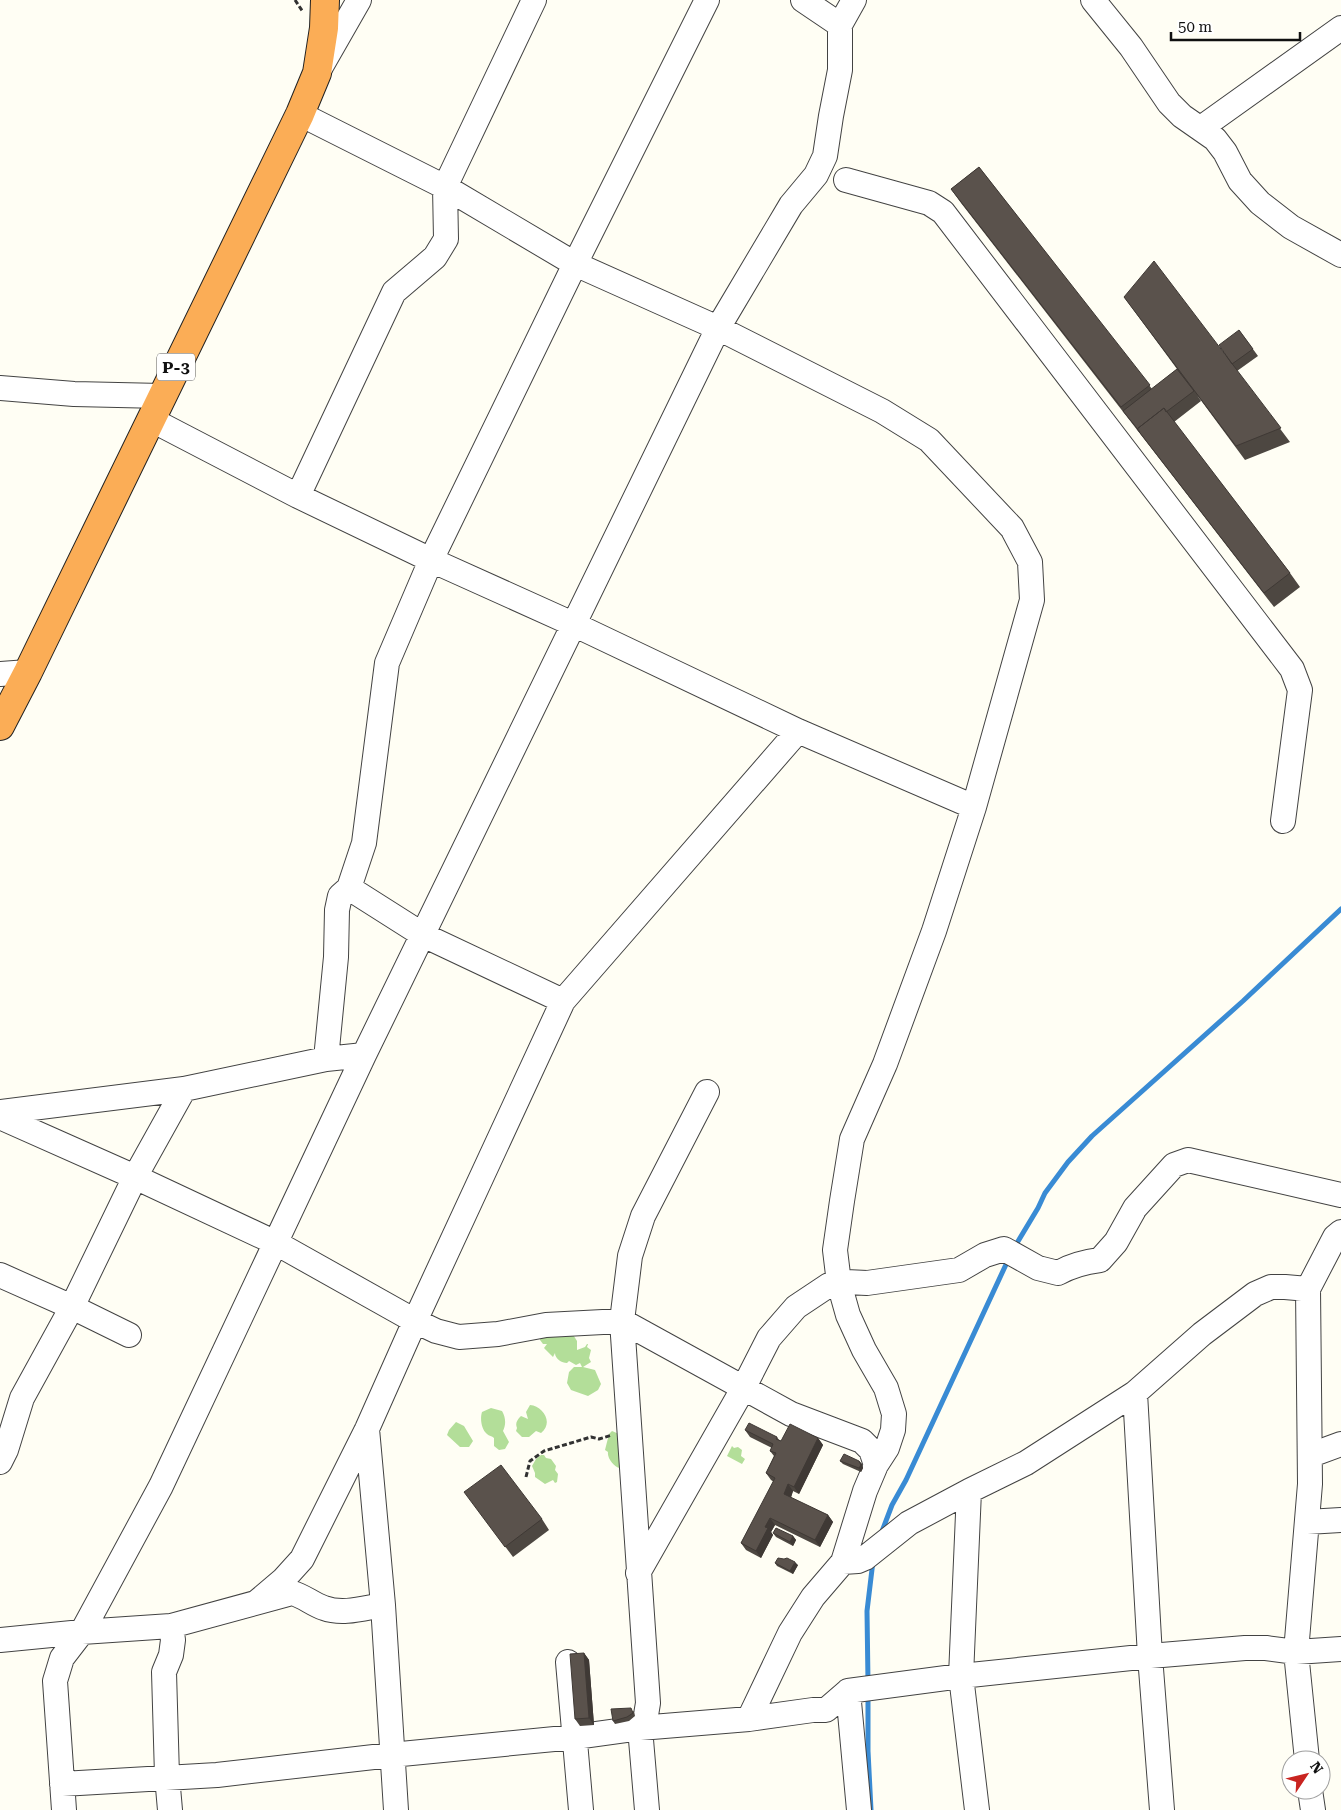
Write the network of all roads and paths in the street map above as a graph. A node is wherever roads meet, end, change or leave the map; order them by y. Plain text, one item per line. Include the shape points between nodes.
1 (325, 0) edge
2 (359, 0) edge
3 (534, 0) edge
4 (707, 0) edge
5 (803, 0) edge
6 (854, 0) edge
7 (1093, 0) edge
8 (840, 24) junction
9 (1341, 28) edge
10 (317, 73) junction
11 (300, 114) junction
12 (1201, 128) junction
13 (825, 156) junction
14 (846, 180) junction
15 (807, 186) junction
16 (445, 187) junction
17 (1341, 255) edge
18 (574, 264) junction
19 (718, 328) junction
20 (0, 388) edge
21 (156, 407) junction
22 (298, 496) junction
23 (431, 560) junction
24 (573, 624) junction
25 (28, 672) junction
26 (0, 674) edge
27 (0, 726) edge
28 (798, 731) junction
29 (974, 807) junction
30 (1283, 821) dead end
31 (349, 888) junction
32 (423, 935) junction
33 (563, 1001) junction
34 (364, 1055) junction
35 (326, 1059) junction
36 (184, 1089) junction
37 (707, 1092) dead end
38 (0, 1112) edge
39 (0, 1116) edge
40 (136, 1177) junction
41 (1341, 1195) edge
42 (1341, 1232) edge
43 (276, 1243) junction
44 (0, 1275) edge
45 (839, 1283) junction
46 (1308, 1289) junction
47 (72, 1307) junction
48 (622, 1320) junction
49 (415, 1321) junction
50 (129, 1335) dead end
51 (744, 1387) junction
52 (1135, 1393) junction
53 (367, 1429) junction
54 (629, 1432) junction
55 (1341, 1444) edge
56 (1311, 1454) junction
57 (0, 1462) edge
58 (876, 1465) junction
59 (526, 1477) dead end
60 (969, 1491) junction
61 (1341, 1520) edge
62 (1307, 1522) junction
63 (843, 1562) junction
64 (638, 1573) junction
65 (257, 1602) junction
66 (383, 1605) junction
67 (171, 1626) junction
68 (82, 1632) junction
69 (1, 1639) edge
70 (1341, 1649) edge
71 (1296, 1652) junction
72 (1150, 1656) junction
73 (568, 1662) edge
74 (961, 1676) junction
75 (848, 1691) junction
76 (750, 1719) junction
77 (640, 1728) junction
78 (576, 1737) junction
79 (1306, 1750) edge
80 (391, 1755) junction
81 (167, 1776) junction
82 (62, 1784) junction
83 (64, 1810) edge
84 (170, 1810) edge
85 (396, 1810) edge
86 (580, 1810) edge
87 (647, 1810) edge
88 (859, 1810) edge
89 (977, 1810) edge
90 (1162, 1810) edge

1 - 10 highway, P-3
2 - 10 street
3 - 16 street
4 - 18 street
5 - 8 street
6 - 8 street
7 - 12 street via 1131,47 1169,103
8 - 13 street via 840,70
9 - 12 street
10 - 11 highway, P-3
11 - 16 street
11 - 21 highway, P-3
12 - 17 street via 1215,139 1240,181 1260,203 1291,227
13 - 14 street via 834,172
13 - 15 street
14 - 15 street
14 - 30 street via 929,203 943,212 1292,669 1300,690
15 - 19 street via 791,206
16 - 18 street
16 - 22 street via 446,239 435,257 394,292
18 - 19 street
18 - 23 street
19 - 24 street
19 - 29 street via 882,412 928,440 1012,528 1030,562 1032,600
20 - 21 street via 74,394
21 - 22 street
21 - 25 highway, P-3
22 - 23 street
23 - 24 street
23 - 31 street via 387,663 364,844
24 - 28 street
24 - 32 street
25 - 26 street
25 - 27 highway, P-3
28 - 29 street
28 - 33 street
29 - 45 street via 886,1064 852,1138 835,1250
31 - 32 street
31 - 35 street via 340,896 337,910
32 - 33 street
32 - 34 street
33 - 49 street
34 - 35 street
34 - 43 street
35 - 36 street
36 - 38 street
36 - 40 street
37 - 48 street via 643,1216 630,1256
39 - 40 street
40 - 43 street
40 - 47 street
41 - 45 street via 1188,1160 1174,1165 1148,1194 1100,1260 1082,1262 1058,1273 1038,1268 1004,1249 985,1255 959,1270 867,1283
42 - 46 street via 1335,1237
43 - 49 street
43 - 68 street via 161,1486
44 - 47 street
45 - 51 street via 829,1285 796,1307 769,1338
45 - 58 street via 848,1315 886,1388 894,1414 887,1448
46 - 52 street via 1271,1287 1255,1294 1202,1334
46 - 56 street
47 - 50 street
47 - 57 street via 22,1398
48 - 49 street via 546,1325 459,1337
48 - 51 street
48 - 54 street
49 - 53 street
51 - 58 street via 791,1414 862,1441 871,1450
51 - 64 street
52 - 60 street via 1026,1464
52 - 72 street
53 - 65 street via 302,1559
53 - 66 street
54 - 59 path via 599,1439 592,1437 544,1451 530,1461
54 - 64 street
55 - 56 street
56 - 62 street
58 - 63 street
60 - 63 street via 909,1523 865,1558
60 - 74 street
61 - 62 street
62 - 71 street
63 - 76 street via 813,1597 790,1633
64 - 77 street via 648,1703
65 - 66 street via 292,1593 338,1612
65 - 67 street
66 - 80 street
67 - 68 street
67 - 81 street via 171,1655 164,1672
68 - 69 street
68 - 82 street via 62,1658 55,1681
70 - 71 street
71 - 72 street via 1245,1648
71 - 79 street
72 - 74 street
72 - 90 street
73 - 78 street
74 - 75 street
74 - 89 street
75 - 76 street via 826,1710
75 - 88 street
76 - 77 street
77 - 78 street
77 - 87 street
78 - 80 street
78 - 86 street
80 - 81 street via 216,1774
80 - 85 street
81 - 82 street
81 - 84 street
82 - 83 street

